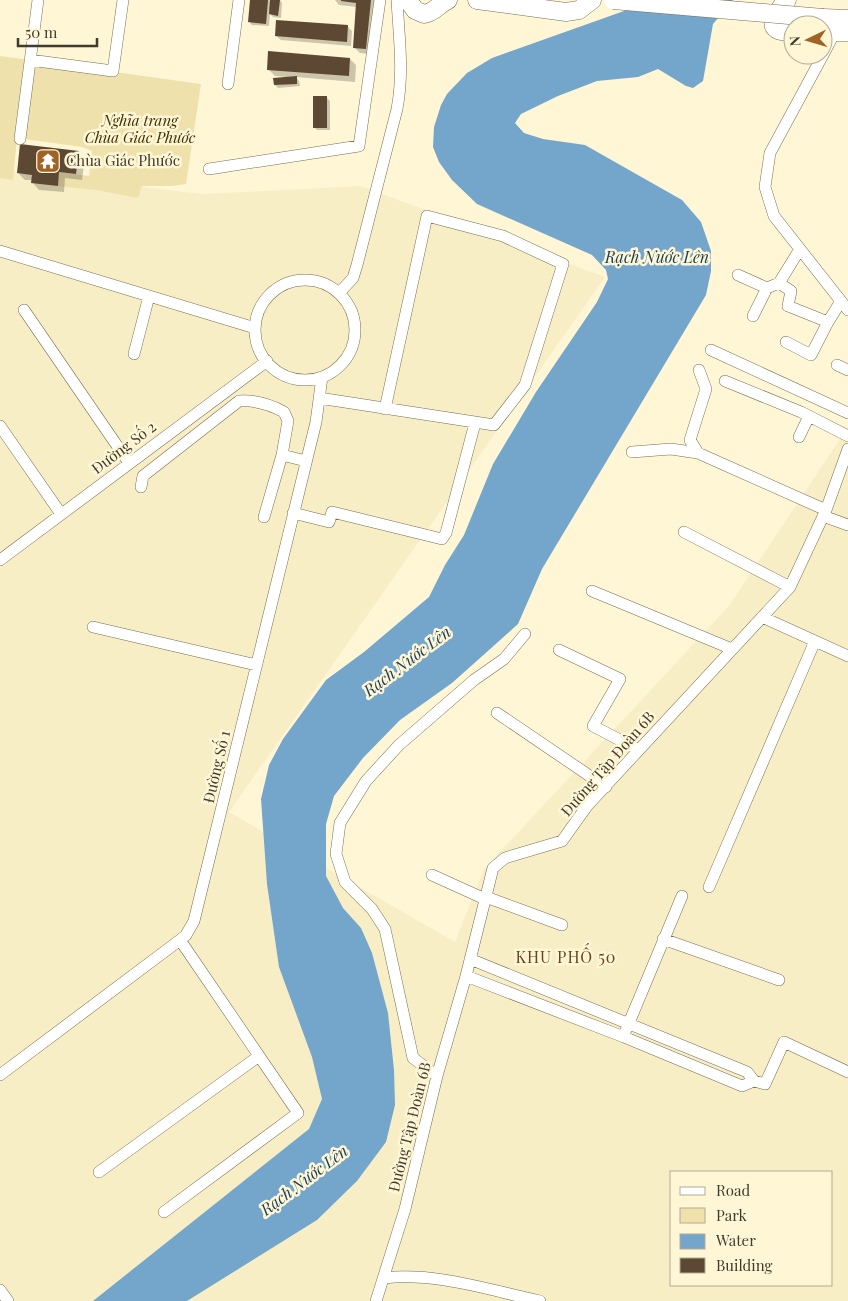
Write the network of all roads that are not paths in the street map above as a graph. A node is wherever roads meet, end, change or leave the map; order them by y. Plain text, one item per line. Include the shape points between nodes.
1 (38, 0) edge
2 (123, 0) edge
3 (239, 0) edge
4 (380, 0) edge
5 (397, 0) edge
6 (408, 0) edge
7 (448, 0) edge
8 (477, 0) edge
9 (592, 0) edge
10 (613, 0) edge
11 (750, 0) edge
12 (787, 0) edge
13 (848, 8) edge
14 (801, 15) edge
15 (783, 19) edge
16 (848, 19) edge
17 (833, 22) edge
18 (833, 23) edge
19 (783, 32) edge
20 (30, 60) junction
21 (818, 65) edge
22 (228, 84) dead end
23 (20, 139) dead end
24 (209, 170) dead end
25 (800, 250) junction
26 (0, 251) edge
27 (738, 275) dead end
28 (779, 283) junction
29 (767, 288) junction
30 (338, 293) junction
31 (149, 296) junction
32 (844, 306) edge
33 (24, 310) dead end
34 (753, 316) dead end
35 (828, 322) junction
36 (255, 328) junction
37 (786, 342) dead end
38 (711, 350) dead end
39 (134, 354) dead end
40 (267, 361) junction
41 (837, 365) dead end
42 (699, 370) dead end
43 (848, 370) edge
44 (322, 377) junction
45 (725, 381) dead end
46 (319, 398) junction
47 (385, 409) junction
48 (848, 413) edge
49 (809, 416) junction
50 (476, 423) junction
51 (0, 426) edge
52 (848, 436) edge
53 (800, 437) dead end
54 (848, 449) edge
55 (632, 452) dead end
56 (698, 454) junction
57 (282, 455) junction
58 (306, 461) junction
59 (128, 463) junction
60 (141, 487) dead end
61 (293, 513) junction
62 (825, 513) junction
63 (61, 514) junction
64 (264, 517) dead end
65 (848, 525) edge
66 (684, 532) dead end
67 (0, 560) edge
68 (790, 587) junction
69 (592, 591) dead end
70 (762, 617) junction
71 (93, 627) dead end
72 (525, 634) dead end
73 (815, 641) junction
74 (732, 649) junction
75 (559, 650) dead end
76 (848, 656) edge
77 (256, 665) junction
78 (497, 713) dead end
79 (639, 750) junction
80 (606, 786) junction
81 (432, 875) dead end
82 (709, 887) dead end
83 (682, 896) dead end
84 (486, 898) junction
85 (562, 924) dead end
86 (663, 939) junction
87 (180, 940) junction
88 (470, 959) junction
89 (466, 976) junction
90 (779, 980) dead end
91 (628, 1023) junction
92 (624, 1036) junction
93 (259, 1056) junction
94 (848, 1072) edge
95 (0, 1075) edge
96 (437, 1076) junction
97 (754, 1081) junction
98 (99, 1172) dead end
99 (164, 1212) dead end
100 (384, 1278) junction
101 (0, 1290) edge
102 (8, 1301) edge
103 (376, 1301) edge
104 (540, 1301) edge

1 - 20 street
2 - 20 street via 113,71
3 - 22 street
4 - 24 street via 359,146
5 - 30 street via 402,69 397,109 353,278
6 - 7 highway via 415,10 424,14
8 - 9 highway via 566,12 580,10
10 - 15 highway, bridge
11 - 14 highway
12 - 19 highway via 773,24 775,29
13 - 17 highway
16 - 18 highway
20 - 23 street
21 - 25 street via 770,153 765,187 774,216
25 - 28 street
25 - 32 street
26 - 31 street
27 - 29 street
28 - 29 street
28 - 35 street via 791,291 788,306
29 - 34 street
30 - 36 street via 315,281 293,281 283,285 264,302
30 - 44 street via 353,316 352,348 343,361
31 - 36 street
31 - 39 street
32 - 35 street
33 - 59 street
35 - 37 street via 812,355
36 - 40 street via 259,349
38 - 48 street
40 - 44 street via 280,373 300,380
40 - 59 street, Đường Số 2
41 - 43 street
42 - 56 street via 706,389 690,440
44 - 46 street, Đường Số 1
45 - 49 street
46 - 47 street
46 - 58 street, Đường Số 1
47 - 50 street
47 - 50 street via 427,216 503,236 563,264 524,386 494,425
49 - 52 street
49 - 53 street
50 - 61 street via 442,539 332,512 329,522
51 - 63 street
54 - 62 street, Đường Tập Đoàn 6B
55 - 56 street via 671,449
56 - 62 street
57 - 58 street
57 - 60 street via 288,421 284,412 247,400 239,401 143,476
57 - 64 street
58 - 61 street, Đường Số 1
59 - 63 street, Đường Số 2
61 - 77 street, Đường Số 1
62 - 65 street
62 - 68 street, Đường Tập Đoàn 6B
63 - 67 street, Đường Số 2
66 - 68 street
68 - 70 street, Đường Tập Đoàn 6B
69 - 74 street
70 - 73 street
70 - 74 street, Đường Tập Đoàn 6B
71 - 77 street
72 - 96 street via 504,659 474,680 399,745 366,781 340,822 336,854 345,882 372,909 385,929 413,1058
73 - 76 street
73 - 82 street
74 - 79 street, Đường Tập Đoàn 6B
75 - 79 street via 620,679 593,726
77 - 87 street, Đường Số 1 via 194,921
78 - 80 street
79 - 80 street, Đường Tập Đoàn 6B
80 - 84 street, Đường Tập Đoàn 6B via 562,841 505,858 493,868
81 - 84 street
83 - 86 street
84 - 85 street
84 - 88 street, Đường Tập Đoàn 6B
86 - 90 street
86 - 91 street
87 - 93 street
87 - 95 street, Đường Số 1
88 - 89 street, Đường Tập Đoàn 6B
88 - 91 street
89 - 92 street
89 - 96 street, Đường Tập Đoàn 6B
91 - 92 street
91 - 97 street via 747,1072
92 - 97 street via 742,1086
93 - 98 street
93 - 99 street via 298,1113
94 - 97 street via 784,1042 765,1084
96 - 100 street, Đường Tập Đoàn 6B via 406,1209
100 - 103 street, Đường Tập Đoàn 6B
100 - 104 street via 414,1276
101 - 102 street

